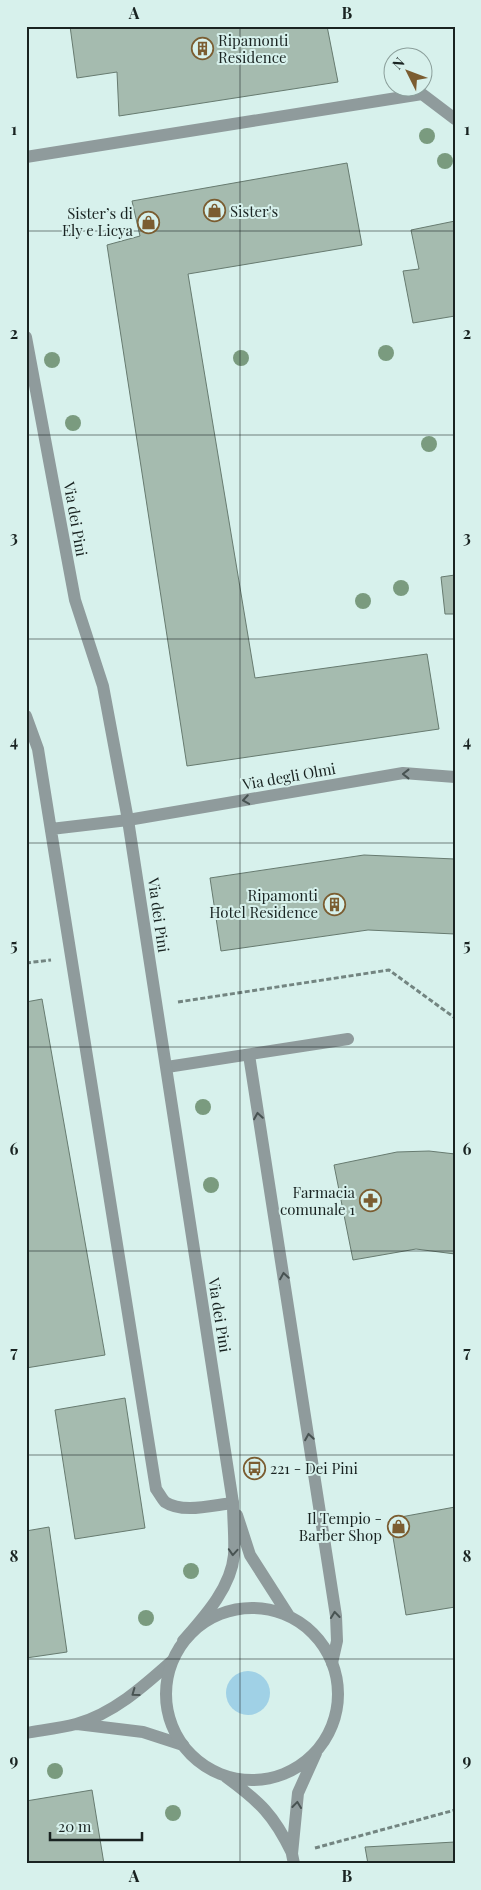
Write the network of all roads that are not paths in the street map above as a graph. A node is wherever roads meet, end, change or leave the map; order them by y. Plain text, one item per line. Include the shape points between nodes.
1 (455, 119) edge
2 (26, 156) edge
3 (26, 337) edge
4 (26, 716) edge
5 (455, 777) edge
6 (128, 820) junction
7 (51, 829) junction
8 (348, 1039) dead end
9 (249, 1055) junction
10 (167, 1067) junction
11 (233, 1503) junction
12 (289, 1616) junction
13 (183, 1641) junction
14 (172, 1661) junction
15 (332, 1663) junction
16 (77, 1724) junction
17 (26, 1733) edge
18 (182, 1746) junction
19 (319, 1747) junction
20 (224, 1776) junction
21 (293, 1859) edge

1 - 2 street via 422,94
3 - 6 street, Via dei Pini via 75,600 103,686
4 - 7 street via 38,749
5 -> 6 street, Via degli Olmi via 403,773
6 - 7 street, Via degli Olmi
6 - 10 street, Via dei Pini
7 - 11 street via 156,1489 164,1502 175,1506 186,1508
8 - 9 street
9 - 10 street
15 -> 9 street via 337,1641 336,1616
10 - 11 street, Via dei Pini
11 - 12 street, Via dei Pini via 250,1555
11 -> 13 street, Via dei Pini via 234,1556 226,1580 213,1607
12 - 13 street via 261,1608 231,1610 205,1622
12 - 15 street via 322,1644
13 - 14 street
14 -> 16 street via 136,1693
14 - 18 street via 166,1683 166,1705 171,1726
15 - 19 street via 337,1707 330,1729
16 - 17 street
16 - 18 street via 143,1732
18 - 20 street via 201,1764
19 - 20 street via 300,1765 276,1776 250,1780
21 -> 19 street via 298,1793
20 - 21 street via 259,1802 280,1828

